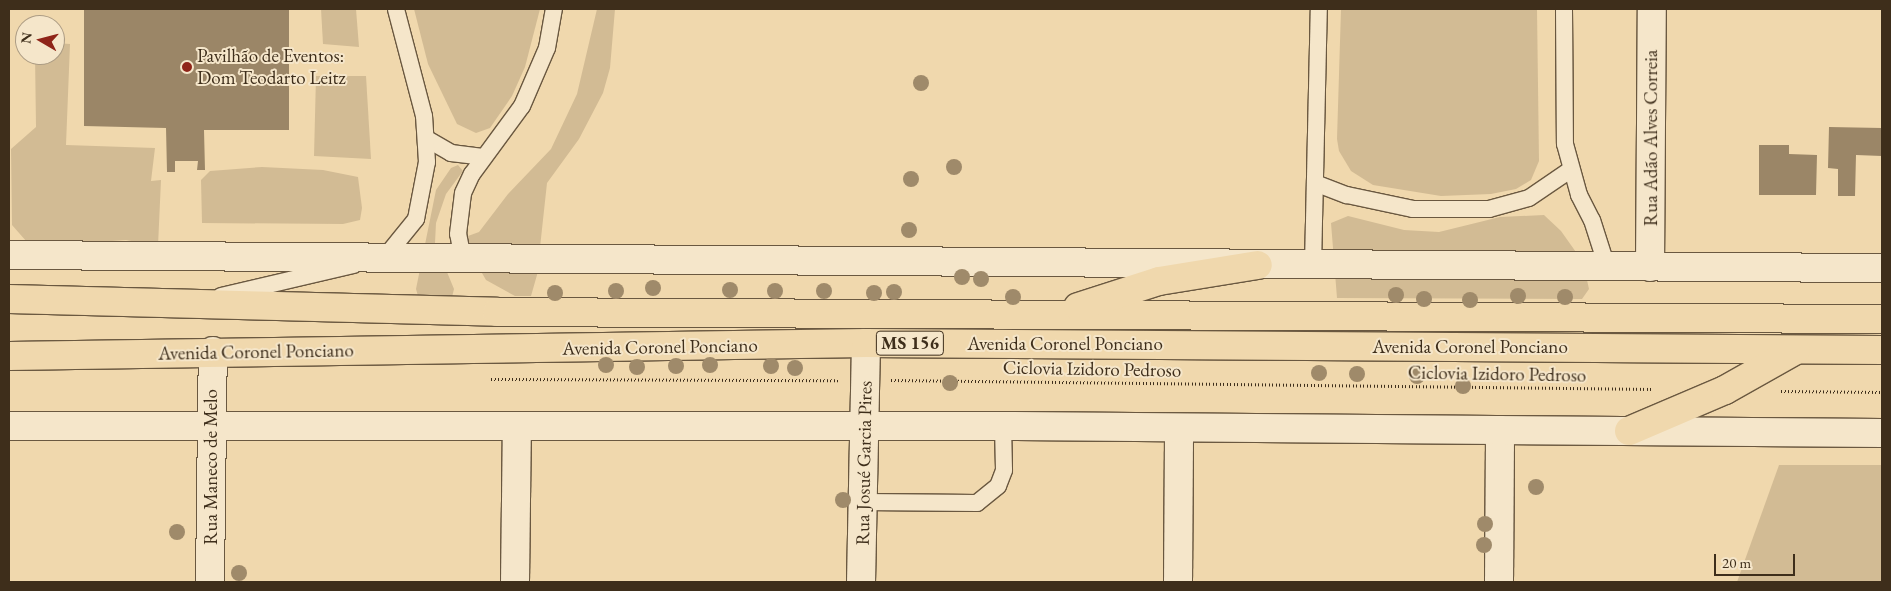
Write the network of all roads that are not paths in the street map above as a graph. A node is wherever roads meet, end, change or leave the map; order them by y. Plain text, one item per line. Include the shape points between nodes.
1 (396, 9) edge
2 (554, 9) edge
3 (1319, 9) edge
4 (1564, 9) edge
5 (1652, 9) edge
6 (427, 139) junction
7 (484, 157) junction
8 (1570, 170) junction
9 (1315, 183) junction
10 (9, 255) edge
11 (386, 256) junction
12 (463, 259) junction
13 (1258, 264) junction
14 (1313, 265) junction
15 (1607, 267) junction
16 (1650, 268) junction
17 (1882, 268) edge
18 (9, 299) edge
19 (190, 304) junction
20 (1054, 315) junction
21 (1882, 318) edge
22 (866, 343) junction
23 (1796, 350) junction
24 (1882, 350) edge
25 (213, 351) junction
26 (9, 356) edge
27 (9, 426) edge
28 (211, 426) junction
29 (1003, 426) junction
30 (517, 427) junction
31 (864, 428) junction
32 (1179, 429) junction
33 (1500, 430) junction
34 (1629, 431) junction
35 (1882, 433) edge
36 (863, 502) junction
37 (210, 582) edge
38 (515, 582) edge
39 (861, 582) edge
40 (1178, 582) edge
41 (1499, 582) edge

1 - 6 lane
2 - 7 lane via 547,48 536,78 522,106
3 - 9 lane
4 - 8 lane via 1565,144
5 - 16 main road, Rua Adão Alves Correia
6 - 7 lane via 451,153
6 - 11 lane via 426,181 416,219
7 - 12 lane via 463,193 458,214
8 - 9 lane via 1529,198 1489,209 1413,209 1347,195
8 - 15 lane
9 - 14 lane
10 - 11 main road
11 - 12 main road
11 - 19 lane
12 - 13 main road
13 - 14 main road
13 - 20 main road via 1159,281
14 - 15 main road
15 - 16 main road
16 - 17 main road
18 - 19 main road
19 - 20 main road via 497,312
20 - 21 main road
22 - 23 main road, Avenida Coronel Ponciano / MS 156
22 - 25 main road, Avenida Coronel Ponciano / MS 156 via 518,351
22 - 31 main road, Rua Josué Garcia Pires
23 - 24 main road, Avenida Coronel Ponciano / MS 156
23 - 34 main road via 1725,390
25 - 26 main road, Avenida Coronel Ponciano / MS 156
25 - 28 main road, Rua Maneco de Melo
27 - 28 main road
28 - 30 main road
28 - 37 main road, Rua Maneco de Melo
29 - 31 main road
29 - 32 main road
29 - 36 lane via 1004,470 998,486 977,503
30 - 31 main road
30 - 38 main road
31 - 36 main road, Rua Josué Garcia Pires
32 - 33 main road
32 - 40 main road
33 - 34 main road
33 - 41 main road
34 - 35 main road
36 - 39 main road, Rua Josué Garcia Pires

